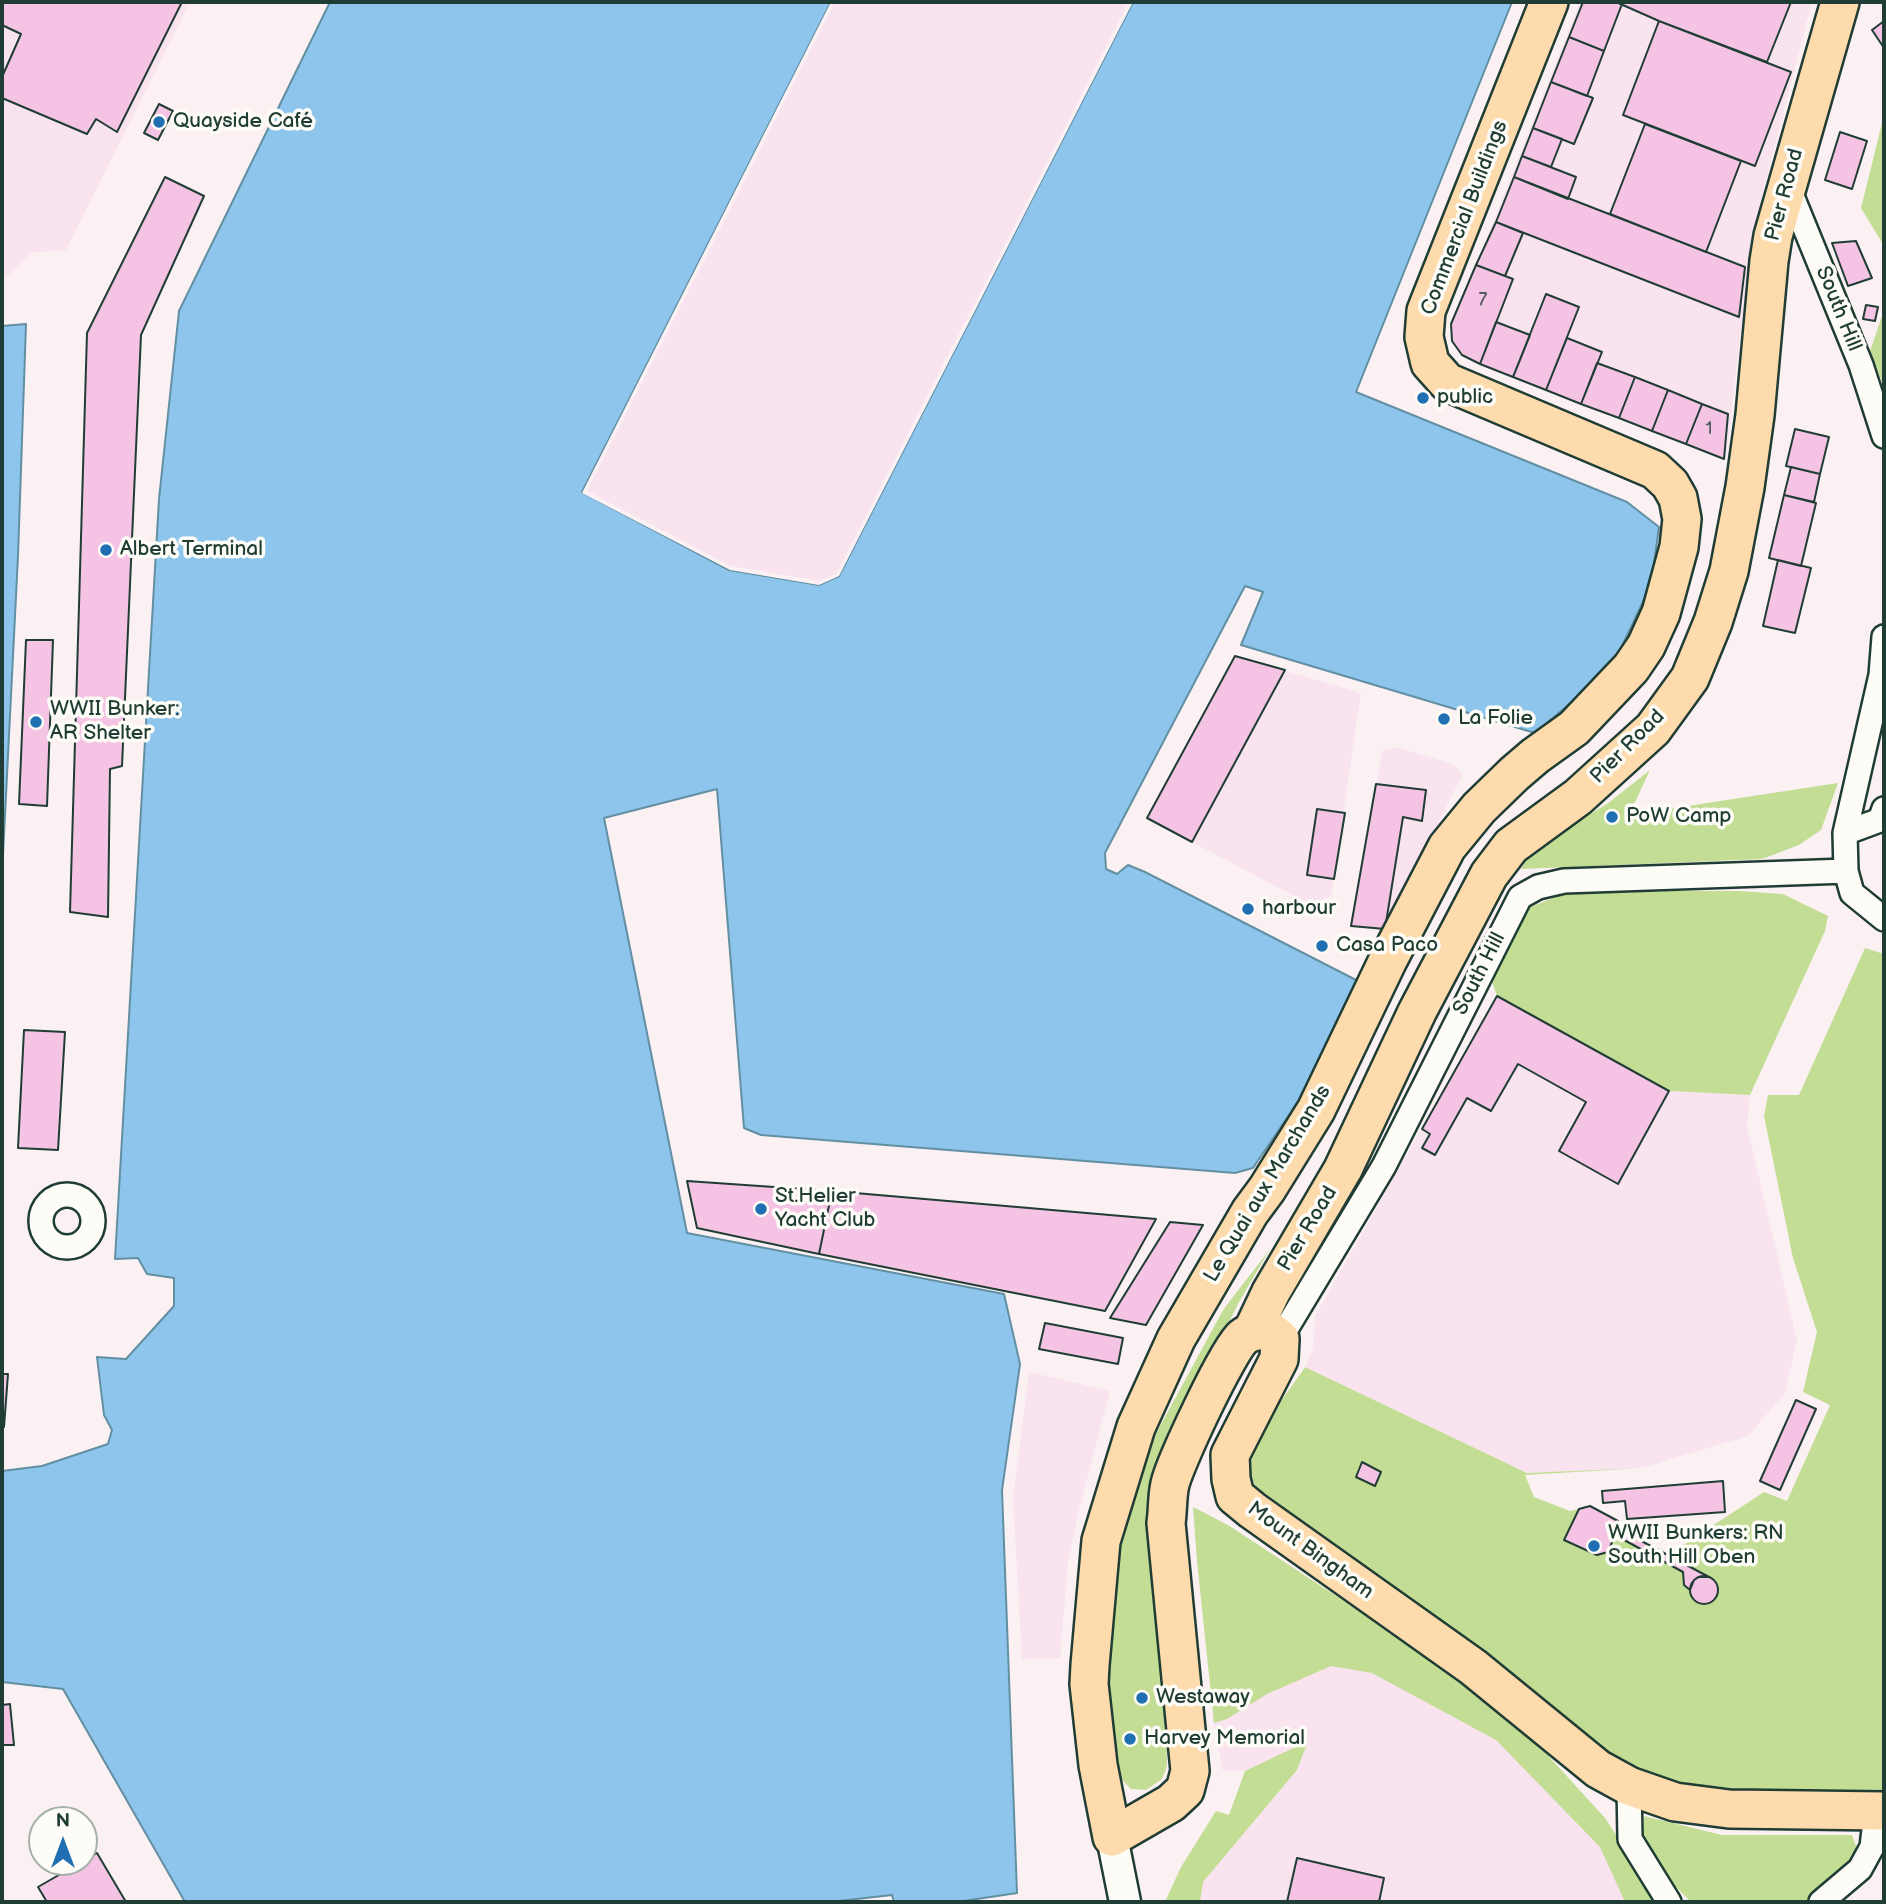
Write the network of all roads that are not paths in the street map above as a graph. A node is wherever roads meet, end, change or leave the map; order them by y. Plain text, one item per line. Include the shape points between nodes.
1 (1549, 2) edge
2 (1840, 2) edge
3 (1787, 184) junction
4 (1884, 436) edge
5 (1678, 498) joint
6 (1884, 637) edge
7 (1884, 809) edge
8 (1845, 833) junction
9 (1846, 871) junction
10 (1884, 919) edge
11 (1266, 1335) junction
12 (1629, 1786) junction
13 (1880, 1811) edge
14 (1112, 1838) junction
15 (1124, 1901) edge
16 (1668, 1902) edge
17 (1821, 1902) edge

1 - 5 main road, Commercial Buildings via 1426,311 1424,337 1430,363 1447,382 1655,470
2 - 3 main road, Pier Road
3 - 4 street, South Hill via 1861,365
3 - 11 main road, Pier Road via 1769,261 1755,415 1729,571 1690,678 1653,729 1578,797 1511,846 1489,875 1417,1012 1343,1169 1271,1292
5 - 14 main road, Le Quai aux Marchands via 1682,519 1679,547 1661,614 1646,646 1574,728 1514,774 1447,847 1316,1110 1176,1339 1136,1427 1101,1541 1090,1665 1098,1765
6 - 8 street via 1881,676
7 - 8 street via 1880,820
8 - 9 street
9 - 10 street via 1852,892
9 - 11 street, South Hill via 1564,881 1520,897 1384,1166
11 - 12 main road, Mount Bingham via 1279,1359 1230,1455 1236,1496 1473,1667 1598,1769
11 - 14 main road via 1241,1339 1170,1484 1166,1523 1190,1771 1185,1790
12 - 13 main road, Mount Bingham via 1675,1802 1730,1810
12 - 16 street via 1630,1839
13 - 17 street via 1872,1847 1860,1869
14 - 15 street

